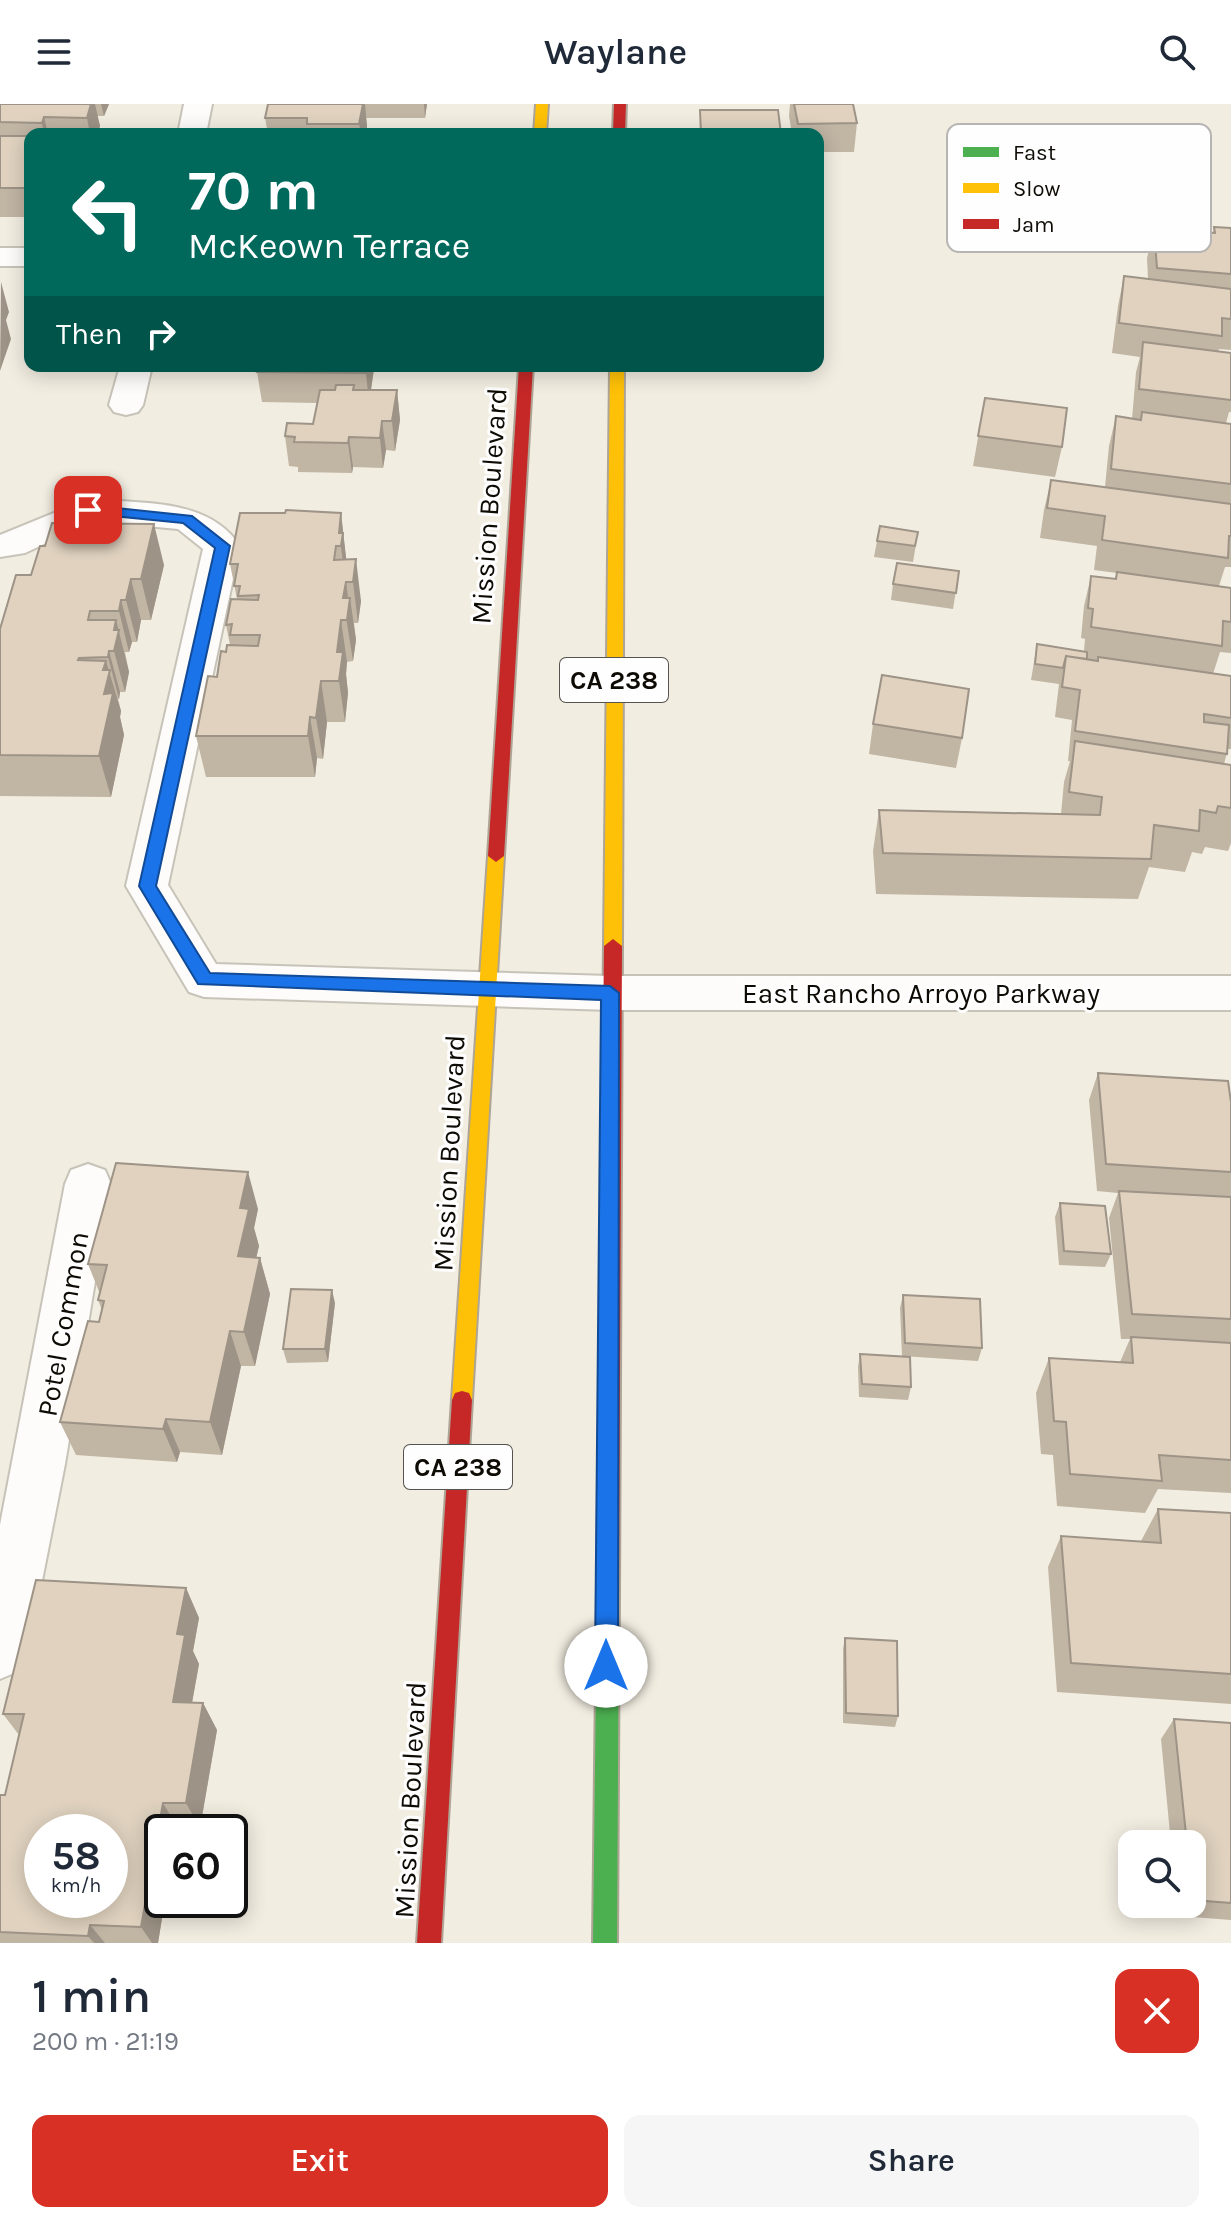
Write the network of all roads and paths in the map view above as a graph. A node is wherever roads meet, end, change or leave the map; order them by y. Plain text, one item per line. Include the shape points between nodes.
1 (198, 104) edge
2 (542, 104) edge
3 (620, 104) edge
4 (193, 128) edge
5 (540, 128) edge
6 (619, 128) edge
7 (0, 257) edge
8 (24, 257) edge
9 (134, 372) edge
10 (526, 372) edge
11 (617, 372) edge
12 (126, 405) dead end
13 (6, 546) edge
14 (486, 990) junction
15 (610, 993) junction
16 (1231, 993) edge
17 (88, 1184) dead end
18 (20, 1466) edge
19 (0, 1652) edge
20 (429, 1943) edge
21 (605, 1943) edge

1 - 4 street
2 - 5 main road
3 - 6 main road
7 - 8 street
9 - 12 street
10 - 14 main road, Mission Boulevard / CA 238
11 - 15 main road, CA 238
13 - 14 street, East Rancho Arroyo Parkway via 88,510 187,519 222,546 147,886 204,980
14 - 15 street, East Rancho Arroyo Parkway
14 - 20 main road, Mission Boulevard / CA 238
15 - 16 street, East Rancho Arroyo Parkway
15 - 21 main road, CA 238
17 - 18 street, Potel Common
18 - 19 street, Potel Common

